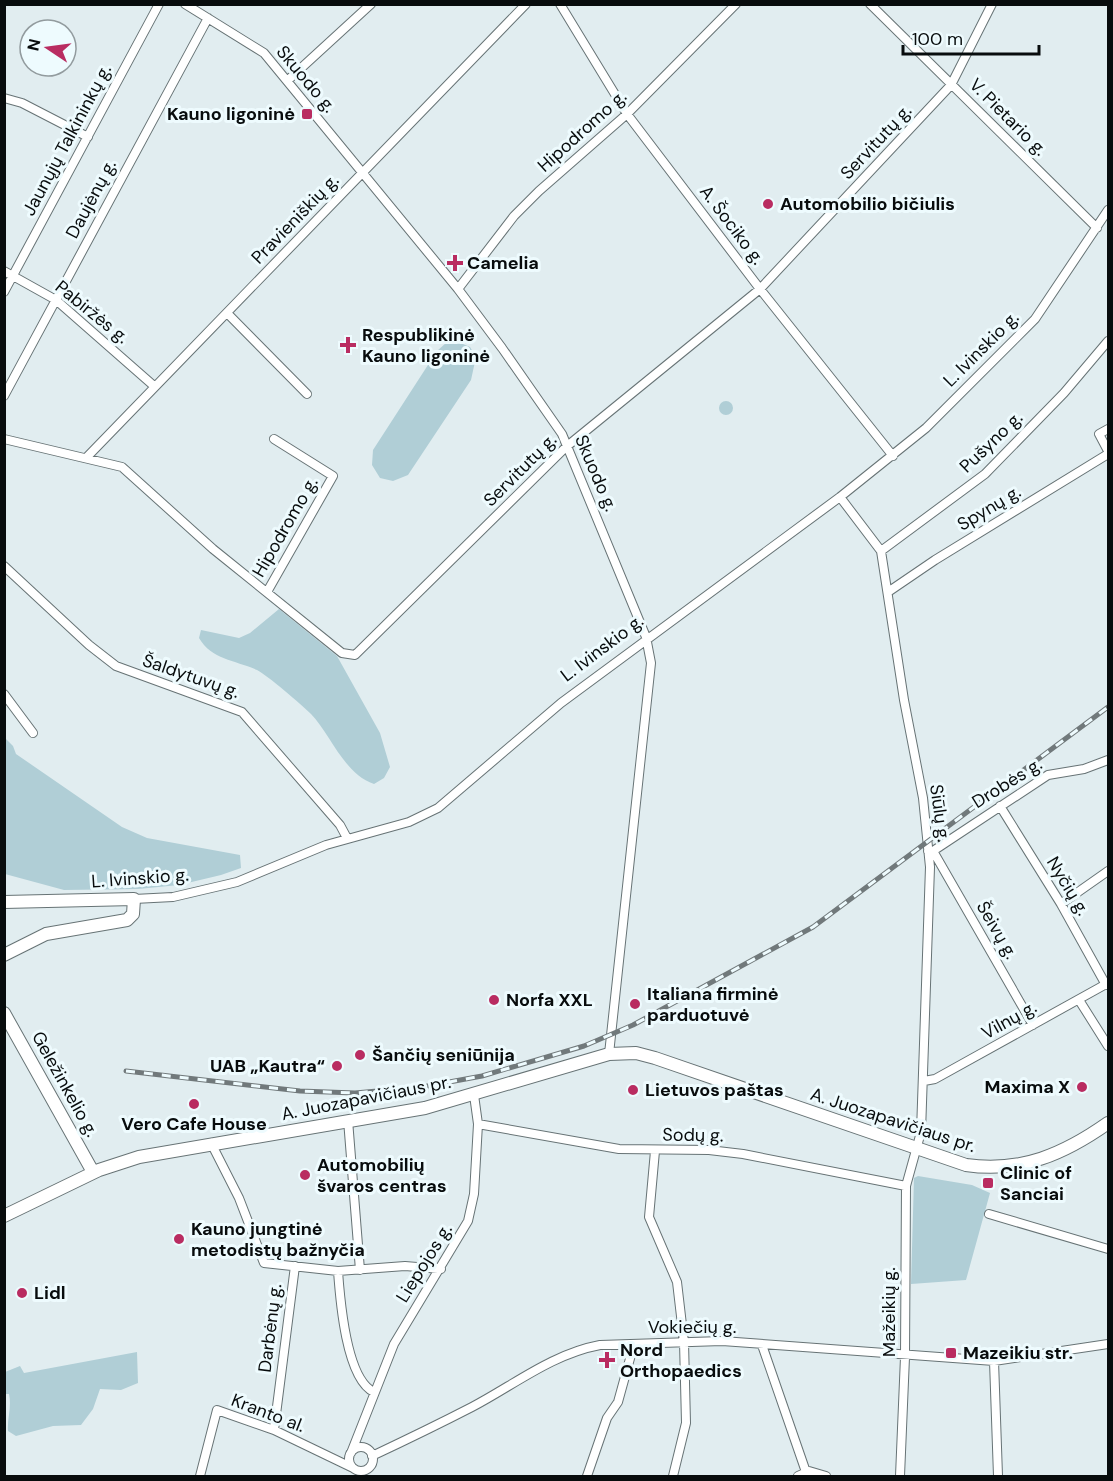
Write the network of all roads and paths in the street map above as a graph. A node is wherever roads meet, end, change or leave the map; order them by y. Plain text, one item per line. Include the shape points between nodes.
1 (159, 4) edge
2 (185, 4) edge
3 (371, 4) edge
4 (526, 4) edge
5 (560, 4) edge
6 (736, 4) edge
7 (870, 4) edge
8 (992, 4) edge
9 (208, 18) junction
10 (287, 81) junction
11 (951, 85) junction
12 (4, 98) edge
13 (627, 114) junction
14 (88, 138) junction
15 (362, 174) junction
16 (1108, 210) edge
17 (1097, 228) junction
18 (4, 271) edge
19 (13, 275) junction
20 (760, 289) junction
21 (458, 290) junction
22 (4, 292) edge
23 (56, 300) junction
24 (227, 313) junction
25 (1108, 341) edge
26 (154, 386) junction
27 (307, 394) dead end
28 (4, 396) edge
29 (1108, 429) edge
30 (4, 439) edge
31 (274, 439) dead end
32 (566, 447) junction
33 (1108, 453) edge
34 (893, 456) junction
35 (87, 457) junction
36 (840, 496) junction
37 (881, 551) junction
38 (4, 566) edge
39 (267, 592) junction
40 (888, 592) junction
41 (646, 637) junction
42 (4, 694) edge
43 (33, 733) dead end
44 (1108, 760) edge
45 (1000, 806) junction
46 (347, 838) junction
47 (931, 851) junction
48 (1108, 871) edge
49 (134, 898) junction
50 (4, 902) edge
51 (1061, 904) junction
52 (4, 955) edge
53 (1107, 984) edge
54 (1079, 1000) junction
55 (4, 1013) edge
56 (1033, 1025) junction
57 (1108, 1046) edge
58 (609, 1054) junction
59 (924, 1081) junction
60 (474, 1095) junction
61 (348, 1120) junction
62 (1108, 1123) edge
63 (478, 1124) junction
64 (211, 1143) junction
65 (918, 1150) junction
66 (655, 1151) junction
67 (93, 1172) junction
68 (906, 1186) junction
69 (988, 1214) dead end
70 (4, 1216) edge
71 (1108, 1249) edge
72 (295, 1266) junction
73 (441, 1269) junction
74 (360, 1270) junction
75 (338, 1272) junction
76 (684, 1342) junction
77 (634, 1344) junction
78 (1108, 1344) edge
79 (762, 1345) junction
80 (905, 1357) junction
81 (994, 1361) junction
82 (374, 1392) junction
83 (274, 1430) junction
84 (355, 1437) junction
85 (361, 1447) junction
86 (350, 1455) junction
87 (372, 1456) junction
88 (337, 1460) junction
89 (364, 1472) edge
90 (802, 1474) edge
91 (200, 1476) edge
92 (587, 1476) edge
93 (673, 1476) edge
94 (826, 1476) edge
95 (900, 1476) edge
96 (998, 1476) edge

1 - 14 street, Jaunųjų Talkininkų g.
2 - 9 street, Skuodo g.
3 - 10 street
4 - 15 street, Pravieniškių g.
5 - 13 street, A. Šociko g.
6 - 13 street, Hipodromo g.
7 - 11 street, V. Pietario g.
8 - 11 street, Servitutų g.
9 - 10 street, Skuodo g. via 264,53
9 - 23 street, Daujėnų g.
10 - 15 street, Skuodo g.
11 - 17 street, V. Pietario g.
11 - 20 street, Servitutų g.
12 - 14 street via 22,103
13 - 20 street, A. Šociko g.
13 - 21 street, Hipodromo g. via 514,216
14 - 19 street, Jaunųjų Talkininkų g.
15 - 21 street, Skuodo g.
15 - 24 street, Pravieniškių g.
16 - 17 street, L. Ivinskio g.
17 - 34 street, L. Ivinskio g. via 1035,319
18 - 19 street, Pabiržės g.
19 - 22 street, Jaunųjų Talkininkų g.
19 - 23 street, Pabiržės g.
20 - 32 street, Servitutų g.
20 - 34 street, A. Šociko g.
21 - 32 street, Skuodo g. via 562,434
23 - 26 street, Pabiržės g.
23 - 28 street, Daujėnų g.
24 - 26 street, Pravieniškių g.
24 - 27 street
25 - 37 street, Pušyno g. via 1064,393 985,474
26 - 35 street, Pravieniškių g.
29 - 33 street, Spynų g. via 1099,434
30 - 35 street, Servitutų g.
31 - 39 street, Hipodromo g. via 333,476
32 - 39 street, Servitutų g. via 355,655 342,653
32 - 41 street, Skuodo g.
33 - 40 street, Spynų g.
34 - 36 street, L. Ivinskio g.
35 - 39 street, Servitutų g. via 122,467
36 - 37 street, Siūlų g.
36 - 41 street, L. Ivinskio g.
37 - 40 street, Siūlų g.
38 - 46 street, Šaldytuvų g. via 116,666 242,712
40 - 47 street, Siūlų g.
41 - 46 street, L. Ivinskio g. via 519,736 438,808 409,822
41 - 58 street, Skuodo g. via 651,663
42 - 43 street
44 - 45 street, Drobės g. via 1084,770 1048,775
45 - 47 street, Drobės g.
45 - 51 street, Nyčių g.
46 - 49 street, L. Ivinskio g. via 215,888 174,897
47 - 56 street, Šeivų g.
47 - 59 street, Siūlų g.
48 - 51 street
49 - 50 main road, L. Ivinskio g.
49 - 52 main road via 133,914 127,920 46,934
51 - 53 street, Nyčių g.
53 - 54 street, Vilnų g.
54 - 56 street, Vilnų g.
54 - 57 street
55 - 67 main road, Geležinkelio g.
56 - 59 street, Vilnų g. via 935,1079
58 - 60 main road, A. Juozapavičiaus pr.
58 - 65 main road, A. Juozapavičiaus pr. via 636,1053 654,1058
59 - 65 street, Siūlų g.
60 - 61 main road, A. Juozapavičiaus pr. via 425,1108
60 - 63 street, Liepojos g.
61 - 64 main road, A. Juozapavičiaus pr.
61 - 74 street
62 - 65 main road, A. Juozapavičiaus pr. via 1065,1151 1016,1166 966,1165
63 - 66 street, Sodų g. via 595,1146
63 - 73 street, Liepojos g. via 472,1208 463,1233
64 - 67 main road, A. Juozapavičiaus pr. via 139,1157
64 - 72 street via 239,1198 264,1263
65 - 68 street, Mažeikių g.
66 - 68 street, Sodų g. via 743,1154
66 - 76 street via 650,1217 677,1282
67 - 70 main road, A. Juozapavičiaus pr.
68 - 80 street, Mažeikių g.
69 - 71 street
72 - 75 street
72 - 83 street, Darbėnų g.
73 - 74 street via 405,1266
73 - 82 street, Liepojos g. via 393,1344
74 - 75 street
75 - 82 street via 346,1336 360,1378
76 - 77 street, Vokiečių g.
76 - 79 street, Vokiečių g.
76 - 93 street via 686,1423
77 - 87 street, Vokiečių g. via 590,1347 545,1364 473,1406
77 - 92 street via 618,1402 607,1418
78 - 81 street, Vokiečių g.
79 - 80 street, Vokiečių g.
79 - 90 street
80 - 81 street, Vokiečių g.
80 - 95 street, Mažeikių g.
81 - 96 street
82 - 84 street, Liepojos g.
83 - 88 street, Kranto al.
83 - 91 street, Kranto al. via 217,1410
84 - 85 street
84 - 86 street, Liepojos g.
85 - 86 street
85 - 87 street
86 - 88 street
86 - 89 street
87 - 89 street
88 - 89 street, Kranto al.
90 - 94 street

